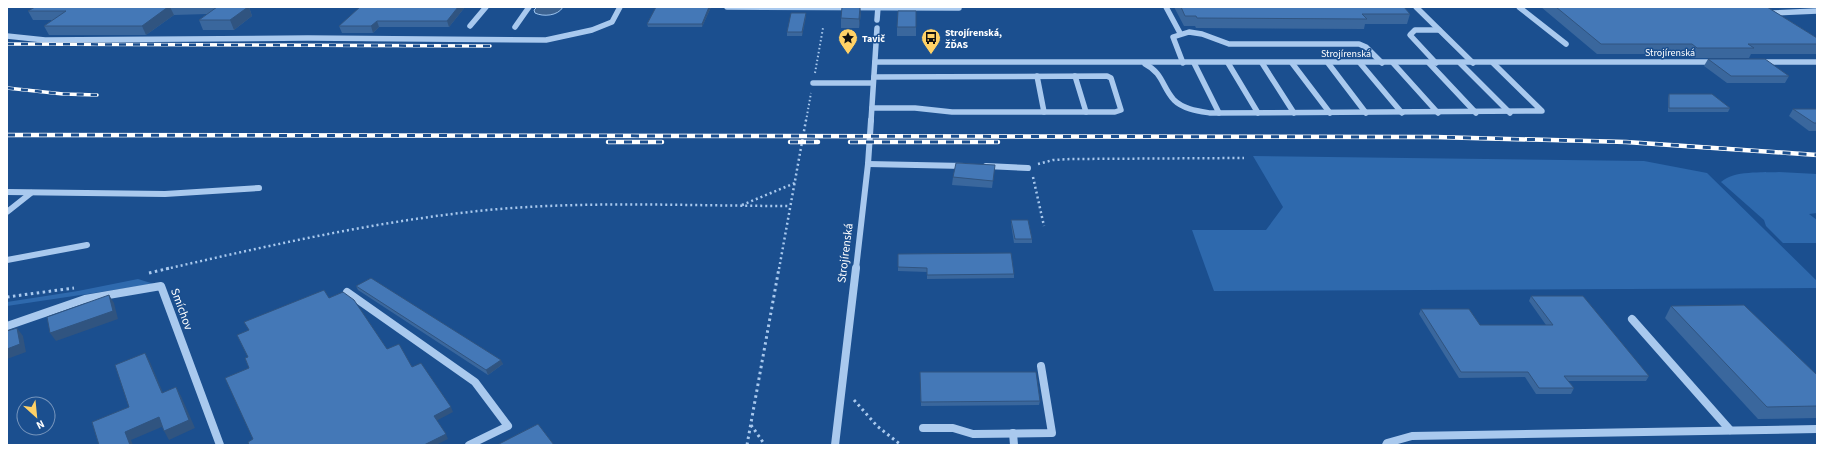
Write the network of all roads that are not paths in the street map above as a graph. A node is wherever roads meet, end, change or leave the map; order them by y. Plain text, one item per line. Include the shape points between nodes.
1 (486, 7) edge
2 (530, 7) edge
3 (620, 7) edge
4 (727, 7) edge
5 (826, 7) edge
6 (878, 7) edge
7 (1166, 7) edge
8 (1416, 7) edge
9 (1519, 7) edge
10 (959, 8) edge
11 (1817, 11) edge
12 (877, 20) dead end
13 (1778, 20) edge
14 (470, 26) dead end
15 (515, 28) dead end
16 (877, 28) dead end
17 (1439, 30) junction
18 (1180, 33) junction
19 (7, 36) edge
20 (1566, 44) dead end
21 (874, 62) junction
22 (1723, 62) edge
23 (1754, 62) edge
24 (1817, 62) edge
25 (1140, 63) junction
26 (1183, 63) junction
27 (1194, 63) junction
28 (1228, 63) junction
29 (1262, 63) junction
30 (1292, 63) junction
31 (1328, 63) junction
32 (1360, 63) junction
33 (1382, 63) junction
34 (1393, 63) junction
35 (1432, 63) junction
36 (1460, 63) junction
37 (1473, 63) junction
38 (1493, 63) junction
39 (1037, 76) junction
40 (1075, 76) junction
41 (873, 80) junction
42 (813, 83) road end
43 (872, 108) junction
44 (1044, 112) junction
45 (1086, 112) junction
46 (1219, 113) junction
47 (1258, 113) junction
48 (1294, 113) junction
49 (1330, 113) junction
50 (1366, 113) junction
51 (1402, 113) junction
52 (1438, 113) junction
53 (1476, 113) junction
54 (1510, 113) junction
55 (868, 164) junction
56 (968, 166) edge
57 (976, 166) edge
58 (1028, 168) road end
59 (259, 188) dead end
60 (7, 192) edge
61 (31, 193) junction
62 (7, 212) edge
63 (87, 245) dead end
64 (7, 260) edge
65 (347, 292) dead end
66 (1632, 319) dead end
67 (7, 326) edge
68 (1041, 366) dead end
69 (923, 428) dead end
70 (1817, 429) edge
71 (1730, 430) junction
72 (1013, 433) junction
73 (218, 444) edge
74 (470, 445) edge
75 (835, 445) edge
76 (1014, 445) edge
77 (1386, 445) edge

1 - 14 street
2 - 15 street
3 - 19 street via 612,22 592,30 546,40 45,40
4 - 5 street
5 - 6 street
6 - 10 street
6 - 12 street
7 - 18 street
8 - 17 street
9 - 20 street
11 - 13 street via 1774,13 1772,16
16 - 21 street, Strojírenská
17 - 35 street via 1415,30 1410,35
17 - 37 street
18 - 26 street via 1173,37
18 - 33 street via 1205,34 1228,44 1358,44 1366,47
21 - 25 street, Strojírenská
21 - 41 street, Strojírenská
22 - 38 street, Strojírenská
23 - 24 street
25 - 26 street, Strojírenská
25 - 46 street via 1153,68 1160,75 1172,98 1181,105 1199,111
26 - 27 street, Strojírenská
27 - 28 street, Strojírenská
27 - 46 street
28 - 29 street, Strojírenská
28 - 47 street
29 - 30 street, Strojírenská
29 - 48 street
30 - 31 street, Strojírenská
30 - 49 street
31 - 32 street, Strojírenská
31 - 50 street
32 - 33 street, Strojírenská
32 - 51 street
33 - 34 street, Strojírenská
34 - 35 street, Strojírenská
34 - 52 street
35 - 36 street, Strojírenská
35 - 53 street
36 - 37 street, Strojírenská
36 - 54 street
37 - 38 street, Strojírenská
38 - 54 street via 1542,111
39 - 40 street
39 - 41 street
39 - 44 street
40 - 45 street
40 - 45 street via 1110,77 1121,110
41 - 42 street
41 - 43 street, Strojírenská
43 - 44 street via 916,108 952,112
43 - 55 street, Strojírenská
44 - 45 street
46 - 47 street
47 - 48 street
48 - 49 street
49 - 50 street
50 - 51 street
51 - 52 street
52 - 53 street
53 - 54 street
55 - 56 street
55 - 75 street, Strojírenská
57 - 58 street
59 - 61 street via 203,194 109,196
60 - 61 street
61 - 62 street
63 - 64 street
65 - 74 street via 475,382 508,426
66 - 71 street
67 - 73 street, Smíchov via 85,299 161,286
68 - 72 street via 1052,433
69 - 72 street via 952,428 973,434
70 - 71 street
71 - 77 street via 1412,436
72 - 76 street

